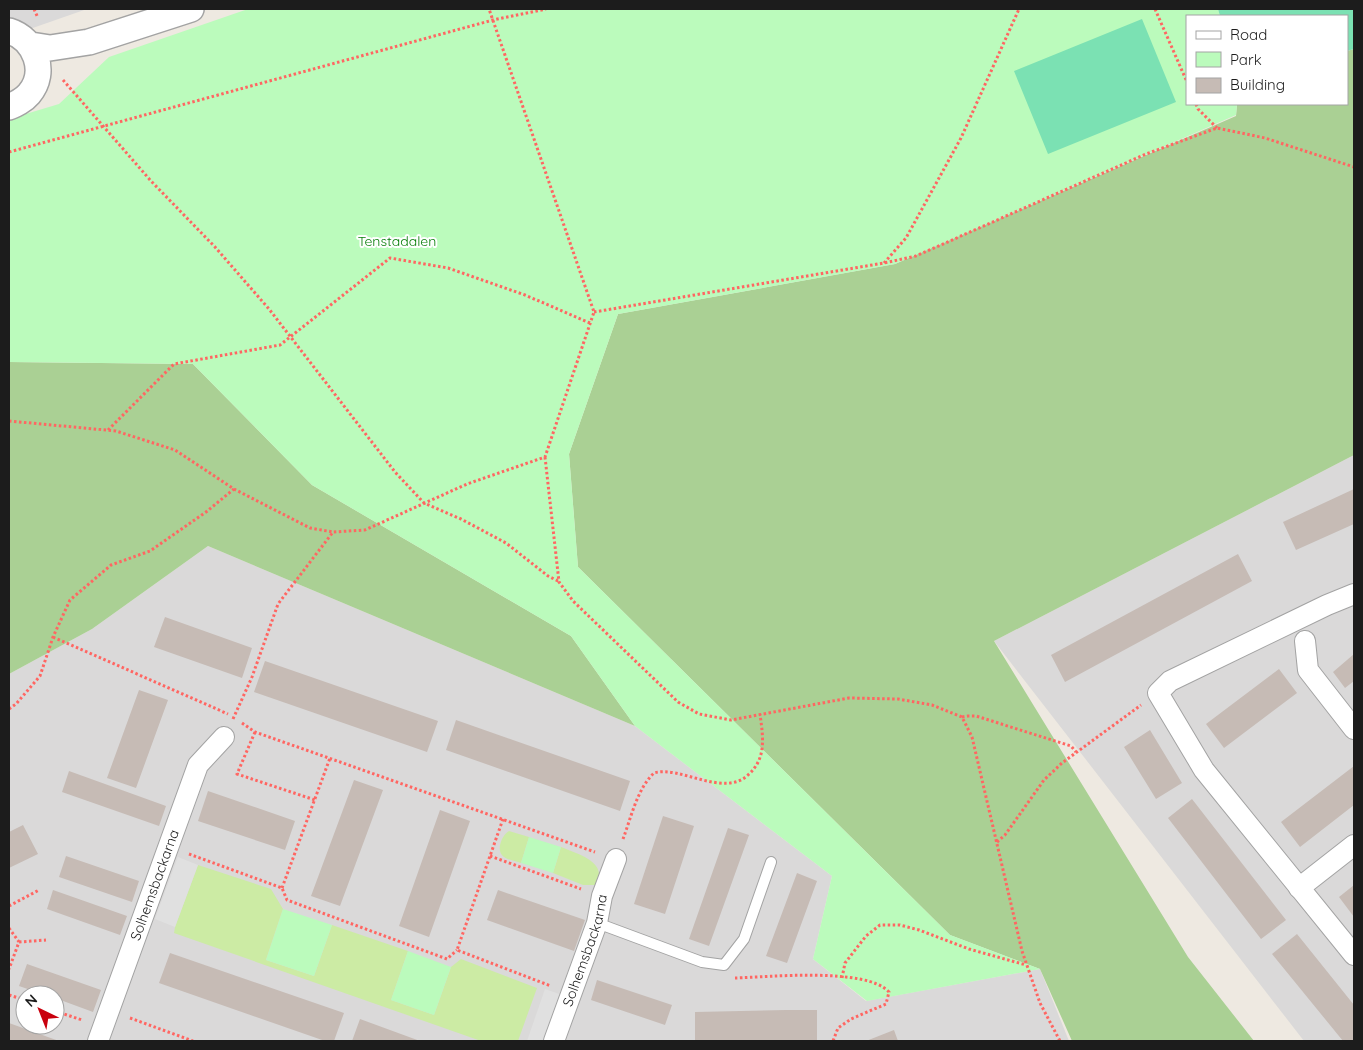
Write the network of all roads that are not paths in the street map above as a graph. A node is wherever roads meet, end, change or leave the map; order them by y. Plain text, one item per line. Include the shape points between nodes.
1 (191, 9) edge
2 (9, 30) edge
3 (46, 52) junction
4 (9, 107) edge
5 (1354, 594) edge
6 (1305, 641) dead end
7 (1354, 729) edge
8 (224, 737) road end
9 (1354, 845) edge
10 (616, 859) road end
11 (771, 862) dead end
12 (1299, 888) junction
13 (597, 923) junction
14 (1354, 955) edge
15 (104, 1027) edge
16 (554, 1041) edge

1 - 3 street via 89,42
2 - 3 street
3 - 4 street via 36,57 39,70 29,94
5 - 12 street via 1170,680 1158,693 1204,770
6 - 7 street via 1308,670
8 - 15 street, Solhemsbackarna via 198,765
9 - 12 street
10 - 13 street, Solhemsbackarna via 602,896
11 - 13 lane via 744,939 724,965 702,962
12 - 14 street
13 - 16 street, Solhemsbackarna

